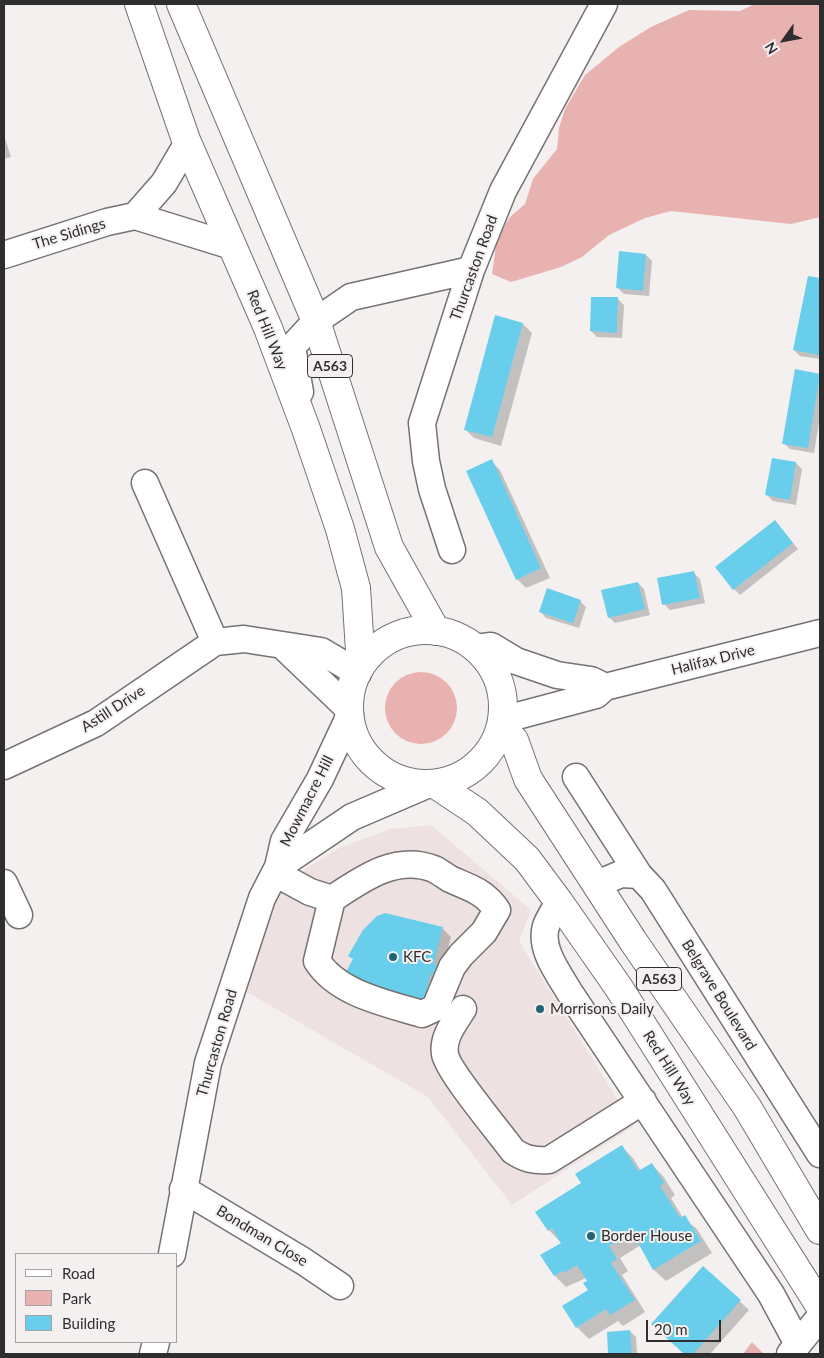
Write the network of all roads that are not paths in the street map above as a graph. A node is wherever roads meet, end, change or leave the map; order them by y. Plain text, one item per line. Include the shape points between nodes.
1 (139, 4) edge
2 (180, 4) edge
3 (604, 4) edge
4 (187, 144) junction
5 (135, 216) junction
6 (232, 246) junction
7 (4, 255) edge
8 (471, 270) junction
9 (316, 321) junction
10 (306, 429) junction
11 (146, 483) dead end
12 (452, 550) dead end
13 (436, 631) junction
14 (820, 633) edge
15 (214, 642) junction
16 (283, 646) junction
17 (475, 648) junction
18 (359, 670) junction
19 (605, 687) junction
20 (349, 712) junction
21 (501, 725) junction
22 (5, 764) edge
23 (576, 777) dead end
24 (432, 784) junction
25 (276, 870) junction
26 (639, 875) junction
27 (4, 883) edge
28 (598, 884) junction
29 (332, 899) junction
30 (560, 902) junction
31 (19, 915) dead end
32 (463, 1009) dead end
33 (643, 1101) junction
34 (820, 1154) edge
35 (183, 1189) junction
36 (820, 1230) edge
37 (172, 1253) edge
38 (340, 1286) dead end
39 (820, 1306) edge
40 (820, 1317) edge
41 (794, 1349) edge

1 - 4 highway, Red Hill Way / A563
2 - 9 highway, A563
3 - 8 street, Thurcaston Road via 503,191
4 - 5 street via 164,183
4 - 6 highway, Red Hill Way / A563
5 - 6 street, The Sidings
5 - 7 street, The Sidings
6 - 10 highway, Red Hill Way / A563 via 268,328
8 - 9 street via 351,297
8 - 12 street, Thurcaston Road via 422,423 432,489
9 - 10 street via 292,347
9 - 13 highway, A563 via 388,547
10 - 18 highway, Red Hill Way / A563 via 356,588
11 - 15 street
13 - 17 highway via 463,640
13 - 18 highway via 414,631 394,637 375,649
14 - 19 street, Halifax Drive
15 - 16 street via 244,640
15 - 22 street, Astill Drive via 96,723
16 - 18 street via 321,650
16 - 20 street
17 - 19 street via 491,646 525,664 557,675 591,680
17 - 21 highway via 488,661 496,676 502,694
18 - 20 highway via 352,687
19 - 21 street, Halifax Drive via 596,695
20 - 24 highway via 355,738 373,762 406,782
20 - 25 street, Mowmacre Hill via 320,779 284,840
21 - 24 highway via 491,750 476,766 457,778
21 - 28 highway, A563 via 514,740 528,779
23 - 26 street, Belgrave Boulevard
24 - 25 street, Mowmacre Hill via 352,817
24 - 30 highway, Red Hill Way / A563 via 484,818 527,859
25 - 29 street via 310,892
25 - 35 street, Thurcaston Road via 262,898 208,1063
26 - 28 street via 621,874
26 - 34 street, Belgrave Boulevard via 653,890
27 - 31 street
28 - 36 highway, A563 via 633,941 747,1107
29 - 29 street via 317,961 325,974 364,996 422,1014 435,1008 452,967 484,932 497,910 488,897 470,887 434,869 411,864 365,877
30 - 33 street via 546,926 544,944 570,993
30 - 39 highway, Red Hill Way / A563 via 619,988
32 - 33 street via 446,1036 444,1054 452,1070 513,1151 524,1158 549,1160
33 - 41 street via 771,1294
35 - 37 street, Thurcaston Road
35 - 38 street, Bondman Close
40 - 41 street

